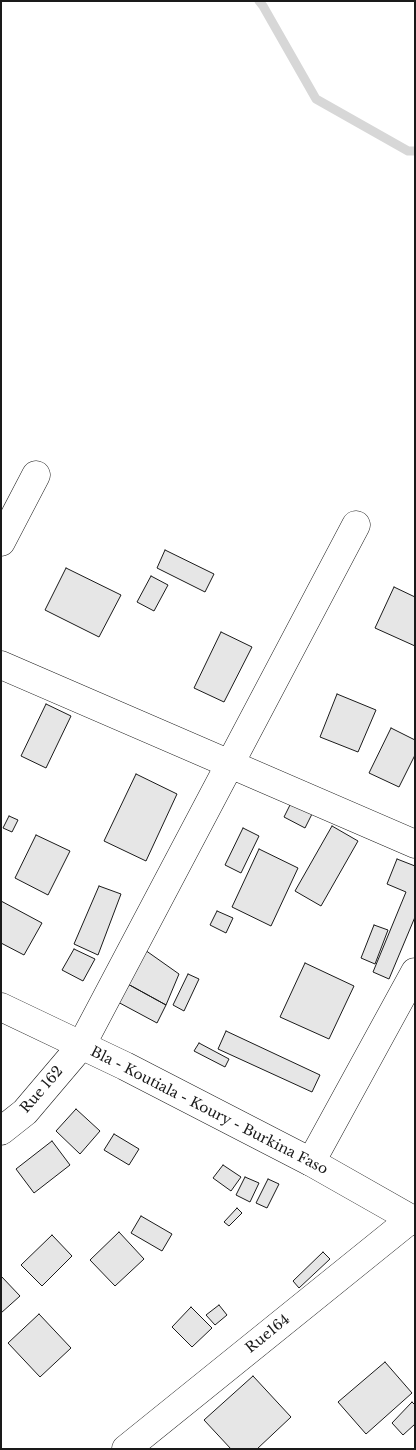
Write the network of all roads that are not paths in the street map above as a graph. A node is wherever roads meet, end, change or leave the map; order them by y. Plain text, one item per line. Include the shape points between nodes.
1 (36, 475) dead end
2 (356, 525) dead end
3 (1, 542) edge
4 (1, 665) edge
5 (230, 764) junction
6 (415, 844) edge
7 (415, 972) edge
8 (1, 1007) edge
9 (81, 1046) junction
10 (1, 1131) edge
11 (311, 1162) junction
12 (413, 1220) edge
13 (126, 1449) edge

1 - 3 street
2 - 5 street, Rue 162
4 - 5 street
5 - 6 street
5 - 9 street, Rue 162
7 - 11 street
8 - 9 street, Bla - Koutiala - Koury - Burkina Faso
9 - 10 street, Rue 162 via 25,1112
9 - 11 street, Bla - Koutiala - Koury - Burkina Faso
11 - 12 street, Bla - Koutiala - Koury - Burkina Faso
12 - 13 street, Rue164

